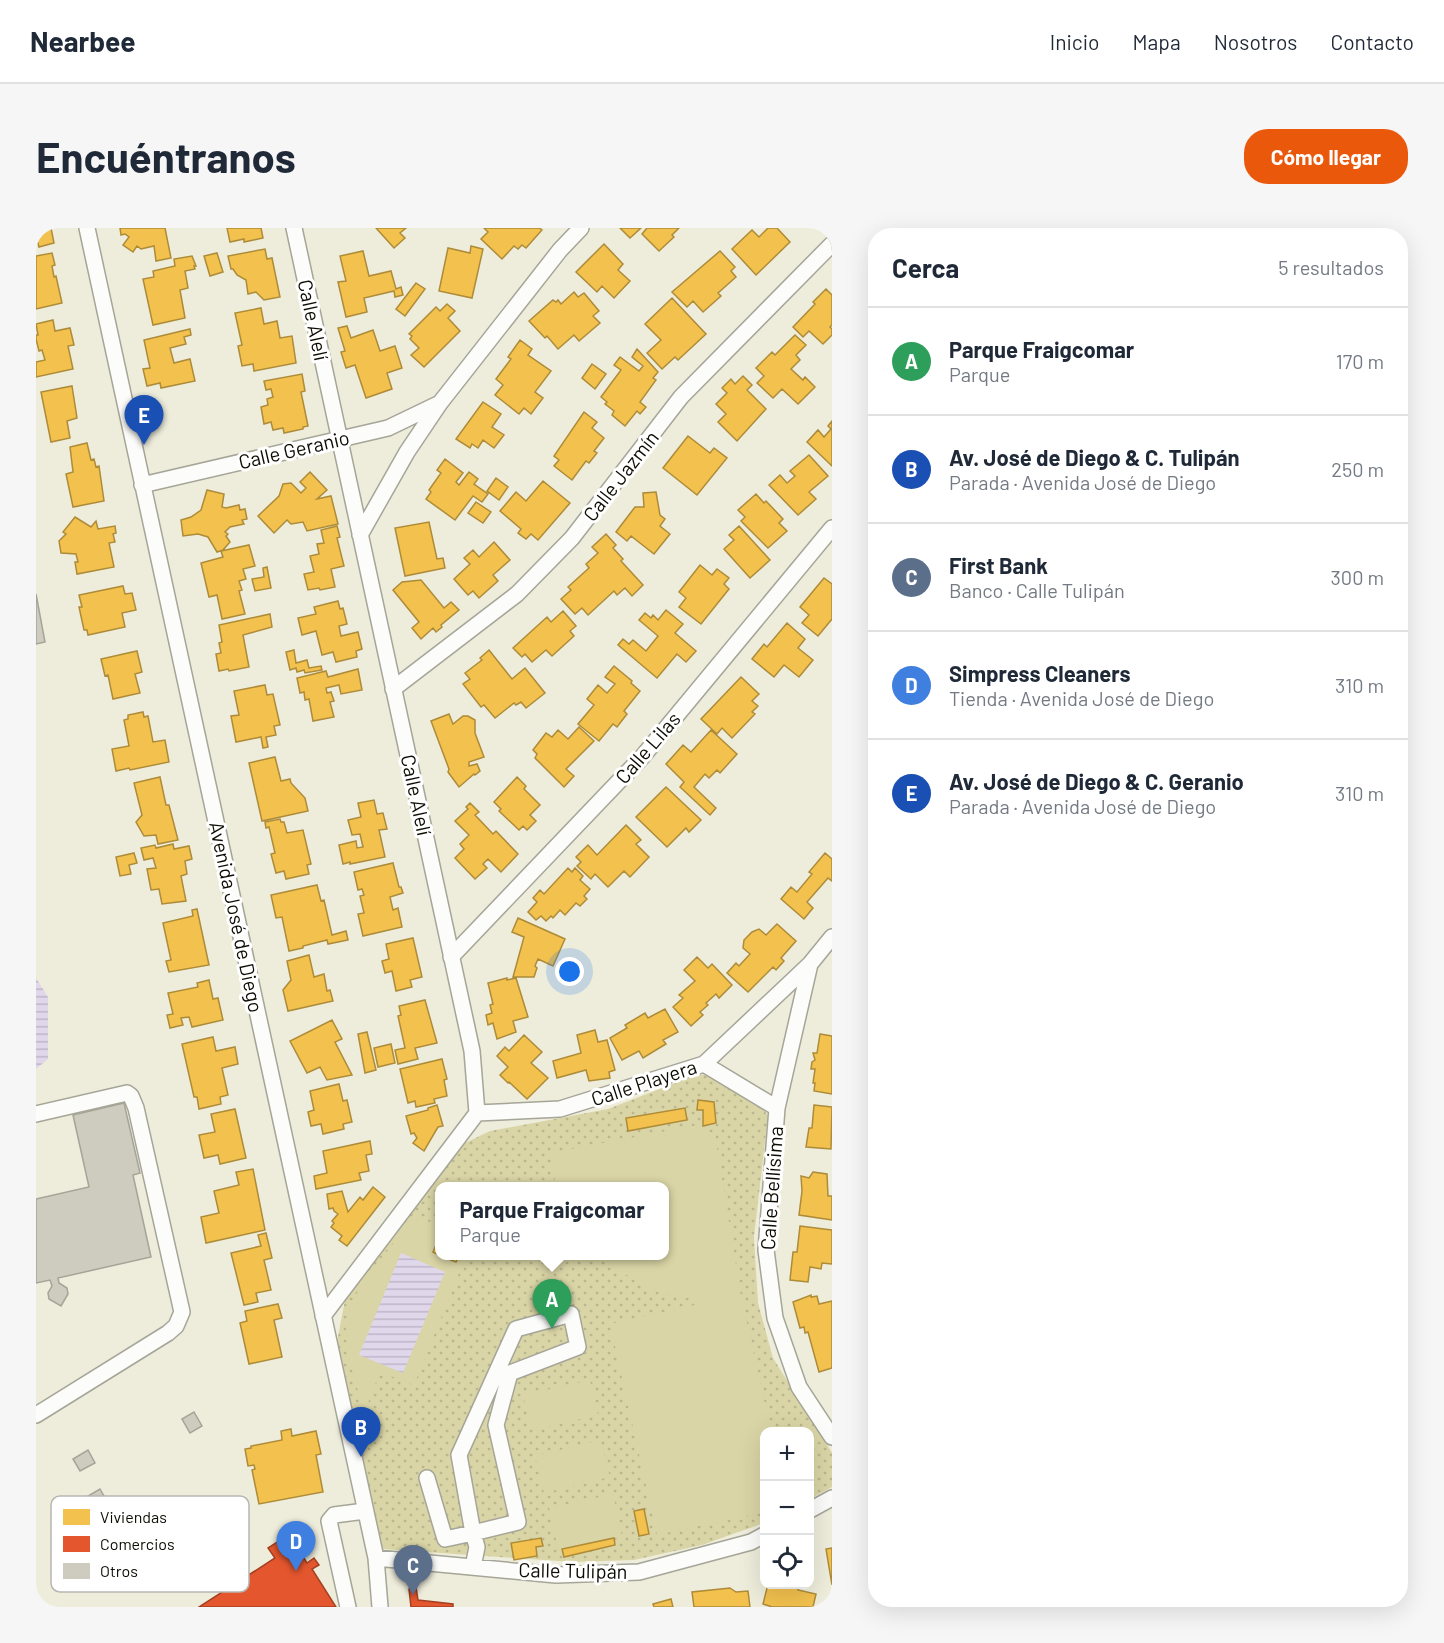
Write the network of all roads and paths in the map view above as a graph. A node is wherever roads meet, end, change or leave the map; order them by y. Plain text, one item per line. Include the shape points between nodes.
1 (87, 228) edge
2 (294, 228) edge
3 (581, 228) edge
4 (832, 244) edge
5 (440, 403) junction
6 (339, 440) junction
7 (142, 485) junction
8 (832, 528) edge
9 (360, 535) junction
10 (393, 689) junction
11 (832, 937) edge
12 (451, 957) junction
13 (810, 964) junction
14 (704, 1064) junction
15 (777, 1108) junction
16 (477, 1113) junction
17 (36, 1114) edge
18 (323, 1316) junction
19 (36, 1415) edge
20 (832, 1437) edge
21 (427, 1478) dead end
22 (832, 1498) edge
23 (814, 1508) edge
24 (366, 1511) junction
25 (473, 1533) junction
26 (763, 1535) edge
27 (376, 1558) junction
28 (473, 1568) junction
29 (348, 1607) edge
30 (380, 1607) edge

1 - 7 street, Avenida José de Diego
2 - 6 street, Calle Alelí
3 - 5 street, Calle Geranio
4 - 10 street, Calle Jazmín via 681,397 572,538 517,594
5 - 6 street, Calle Geranio via 388,428
5 - 9 street, Calle Geranio
6 - 7 street, Calle Geranio
6 - 9 street, Calle Alelí
7 - 18 street, Avenida José de Diego
8 - 12 street, Calle Lilas via 643,756
9 - 10 street, Calle Alelí
10 - 12 street, Calle Alelí
11 - 13 street, Calle Playera
12 - 16 street, Calle Alelí via 472,1051
13 - 14 street, Calle Playera
13 - 15 street, Calle Bellísima
14 - 15 street
14 - 16 street, Calle Playera via 560,1109
15 - 20 street, Calle Bellísima via 766,1250 776,1318 800,1388
16 - 18 street
17 - 19 street via 127,1093 131,1096 182,1311 168,1333
18 - 24 street, Avenida José de Diego
21 - 25 street via 446,1539
22 - 23 street
24 - 27 street, Avenida José de Diego
24 - 29 street via 334,1515 329,1521
25 - 25 street via 518,1522 496,1425 510,1373 578,1347 571,1314 516,1329 459,1455
25 - 28 street via 477,1547
26 - 28 street, Calle Tulipán via 751,1542 639,1572 556,1575
27 - 28 street, Calle Tulipán
27 - 30 street, Avenida José de Diego

